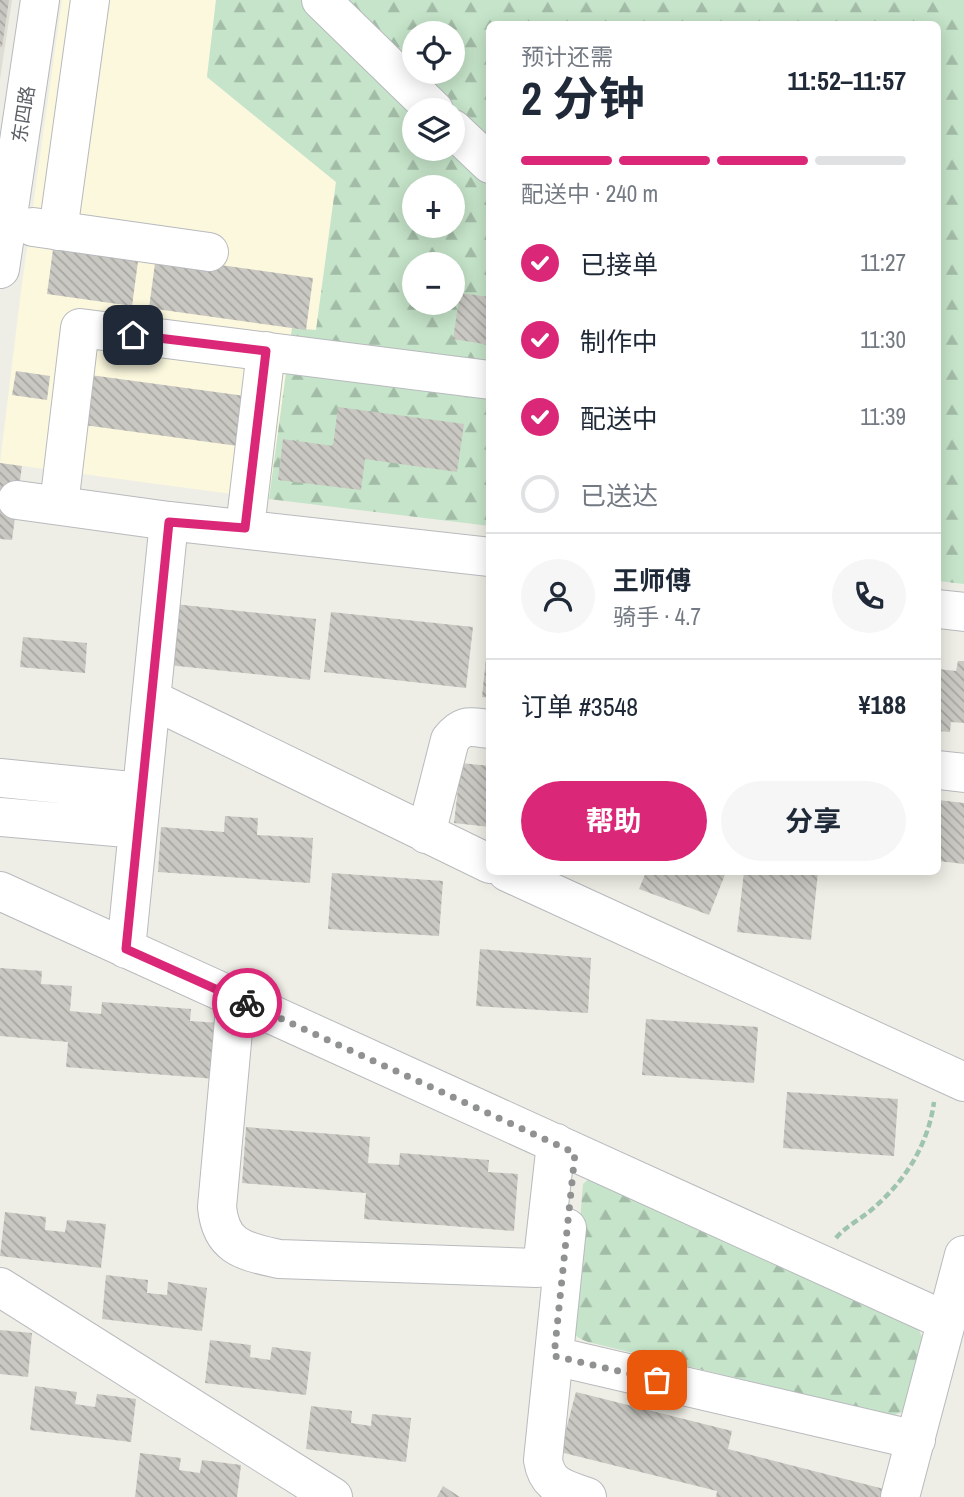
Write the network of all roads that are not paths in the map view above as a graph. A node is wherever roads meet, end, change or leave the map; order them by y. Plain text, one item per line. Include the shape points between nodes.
1 (40, 0) edge
2 (90, 0) edge
3 (321, 0) edge
4 (423, 98) edge
5 (465, 140) edge
6 (486, 160) edge
7 (6, 209) edge
8 (58, 230) junction
9 (209, 252) dead end
10 (0, 269) edge
11 (266, 351) junction
12 (486, 379) edge
13 (17, 500) dead end
14 (59, 505) junction
15 (169, 522) junction
16 (245, 528) junction
17 (486, 557) edge
18 (941, 609) edge
19 (964, 612) edge
20 (151, 699) junction
21 (486, 729) edge
22 (941, 770) edge
23 (964, 773) edge
24 (0, 778) edge
25 (139, 810) junction
26 (0, 817) edge
27 (426, 834) junction
28 (486, 862) edge
29 (514, 875) edge
30 (0, 891) edge
31 (126, 949) junction
32 (236, 998) junction
33 (951, 1076) edge
34 (566, 1148) junction
35 (964, 1255) edge
36 (0, 1287) edge
37 (946, 1321) junction
38 (554, 1356) junction
39 (916, 1440) junction
40 (332, 1497) edge
41 (587, 1497) edge
42 (900, 1497) edge

1 - 7 street, 东四路
2 - 8 street
3 - 4 street
5 - 6 street
7 - 8 street
7 - 10 street, 东四路
8 - 9 street
11 - 12 street
11 - 14 street via 79,328
11 - 16 street
13 - 14 street
14 - 15 street
15 - 16 street
15 - 20 street
16 - 17 street
18 - 19 street
20 - 25 street
20 - 27 street
21 - 27 street via 466,727 450,740
22 - 23 street
24 - 25 street
25 - 26 street
25 - 31 street
27 - 28 street
29 - 33 street
30 - 31 street
31 - 32 street
32 - 34 street
32 - 34 street via 217,1207 226,1238 240,1248 279,1259 537,1268 543,1259
34 - 37 street
34 - 38 street
35 - 37 street
36 - 40 street
37 - 39 street
38 - 39 street
38 - 41 street via 545,1471 560,1487
39 - 42 street

